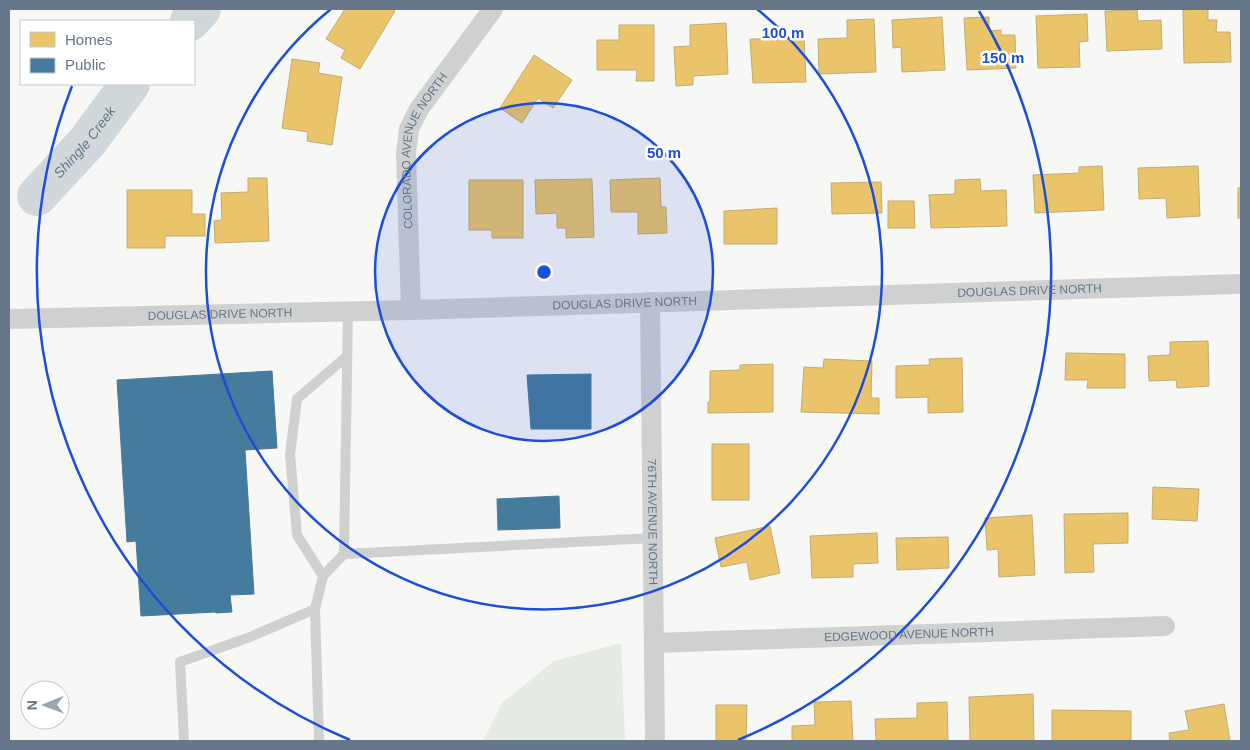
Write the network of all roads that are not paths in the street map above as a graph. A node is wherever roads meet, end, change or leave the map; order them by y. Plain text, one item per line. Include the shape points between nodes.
1 (493, 9) edge
2 (1241, 284) edge
3 (650, 302) junction
4 (411, 310) junction
5 (348, 312) junction
6 (9, 319) edge
7 (347, 356) junction
8 (653, 538) junction
9 (344, 554) junction
10 (323, 576) junction
11 (315, 609) junction
12 (1165, 626) dead end
13 (654, 643) junction
14 (184, 741) edge
15 (319, 741) edge
16 (655, 741) edge

1 - 4 street, COLORADO AVENUE NORTH via 419,109 410,129 406,154
2 - 3 street, DOUGLAS DRIVE NORTH
3 - 4 street, DOUGLAS DRIVE NORTH
3 - 8 street, 76TH AVENUE NORTH
4 - 5 street, DOUGLAS DRIVE NORTH
5 - 6 street, DOUGLAS DRIVE NORTH
5 - 7 lane
7 - 9 lane
7 - 10 lane via 297,399 290,454 297,535
8 - 9 lane
8 - 13 street, 76TH AVENUE NORTH
9 - 10 lane
10 - 11 lane
11 - 14 lane via 180,662
11 - 15 lane
12 - 13 street, EDGEWOOD AVENUE NORTH
13 - 16 street, 76TH AVENUE NORTH

